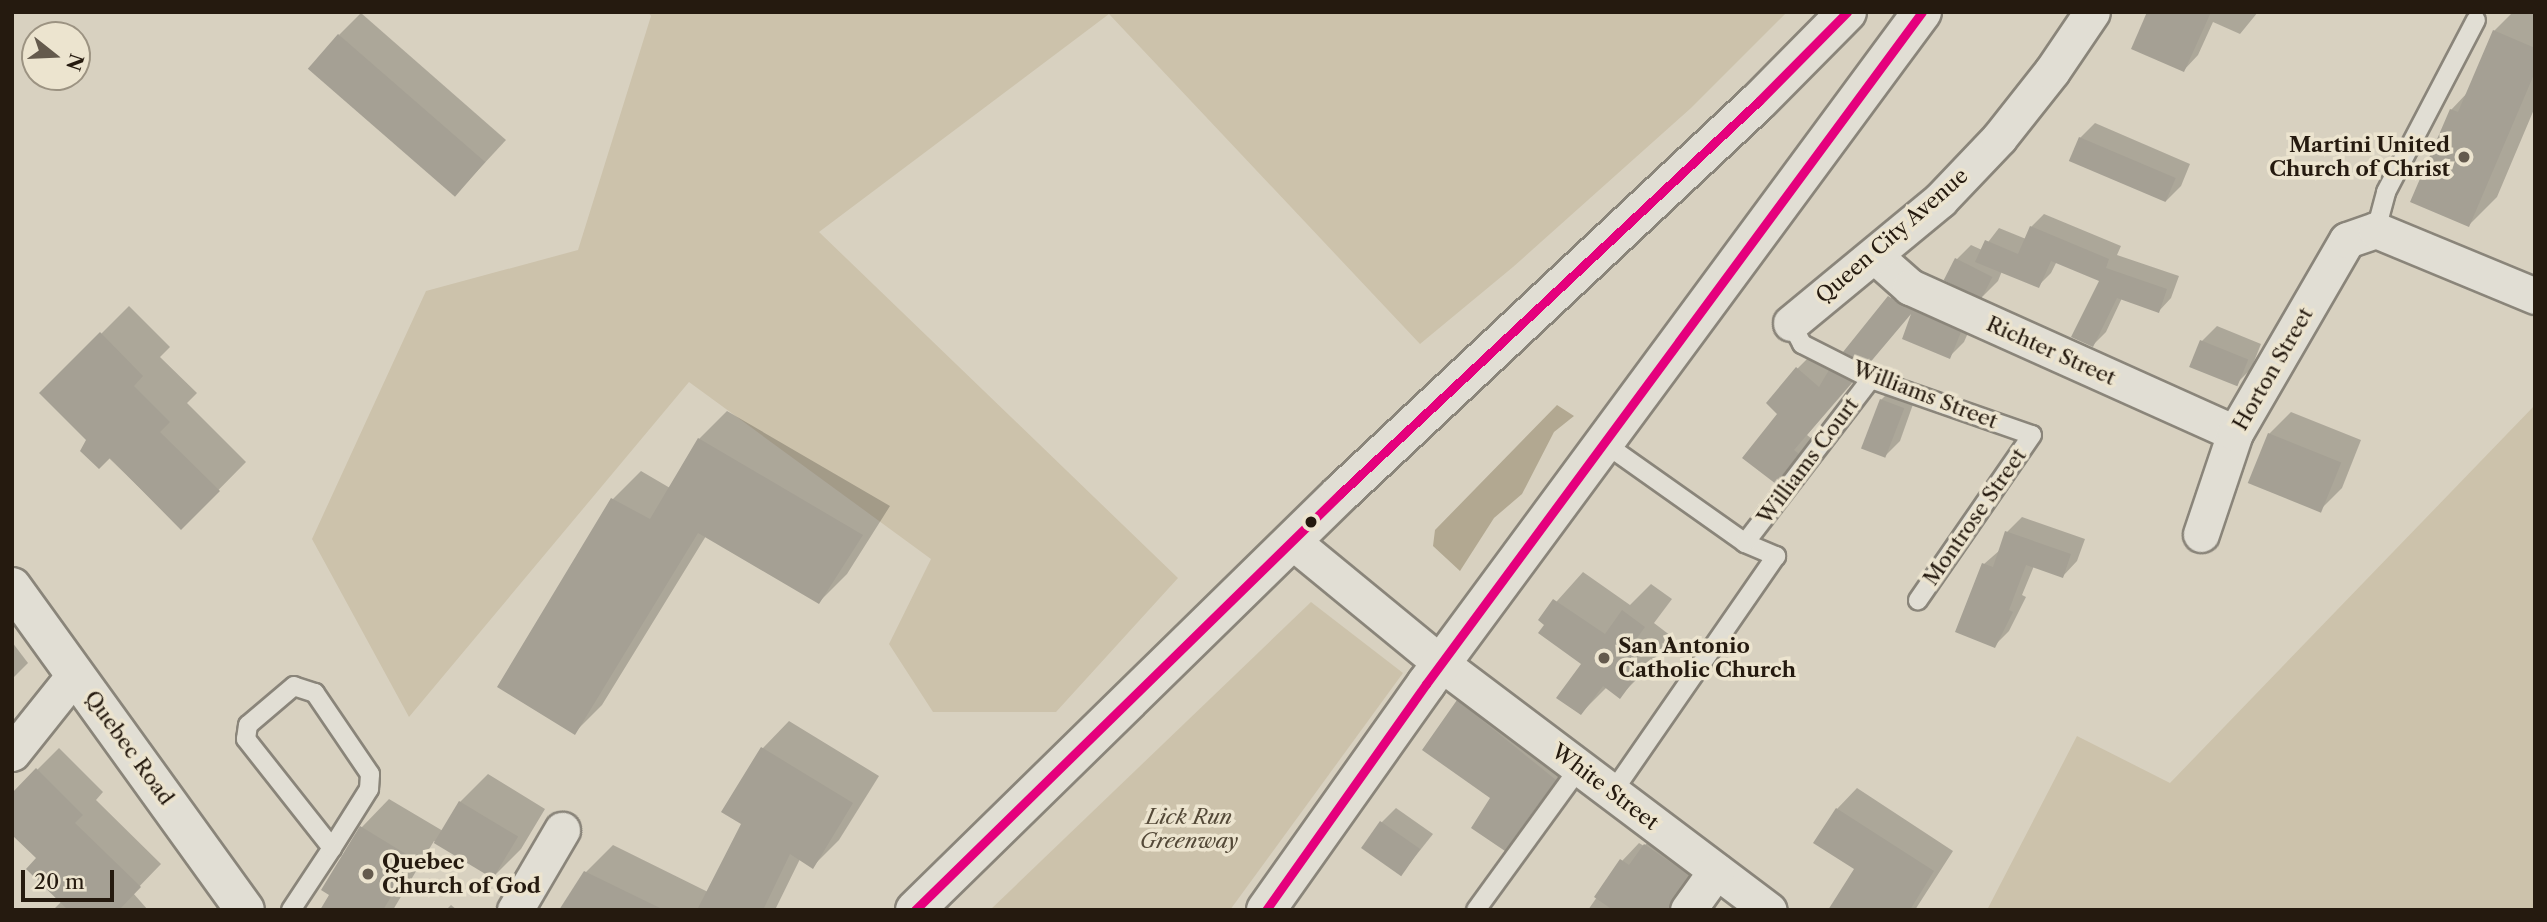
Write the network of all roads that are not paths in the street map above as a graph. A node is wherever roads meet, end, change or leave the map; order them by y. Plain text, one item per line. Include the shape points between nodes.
1 (1847, 12) edge
2 (1922, 12) edge
3 (2092, 12) edge
4 (2476, 20) dead end
5 (2376, 230) junction
6 (1875, 256) junction
7 (2535, 296) edge
8 (1791, 323) joint
9 (1871, 379) junction
10 (2235, 433) junction
11 (2032, 435) joint
12 (1604, 443) junction
13 (2201, 534) dead end
14 (1292, 541) junction
15 (1745, 543) junction
16 (12, 587) edge
17 (1918, 600) dead end
18 (1442, 664) junction
19 (75, 674) junction
20 (12, 753) edge
21 (1579, 768) junction
22 (1612, 793) junction
23 (562, 830) dead end
24 (332, 848) junction
25 (1716, 871) junction
26 (1274, 907) edge
27 (245, 910) edge
28 (291, 910) edge
29 (515, 910) edge
30 (915, 910) edge
31 (1476, 910) edge
32 (1688, 910) edge
33 (1769, 910) edge

1 - 14 main road via 1759,101
2 - 12 main road
3 - 6 street, Queen City Avenue via 1998,138 1940,200
4 - 5 lane via 2386,192
5 - 7 street
5 - 10 street, Horton Street via 2347,240
6 - 8 street, Queen City Avenue
6 - 10 street, Richter Street via 1910,287
8 - 9 lane, Williams Street via 1802,344
9 - 11 lane, Williams Street
9 - 15 lane, Williams Court
10 - 13 street, Horton Street
11 - 17 lane, Montrose Street
12 - 15 lane
12 - 18 main road
14 - 18 street, White Street
14 - 30 main road
15 - 22 lane via 1776,556
16 - 19 main road, Quebec Road
18 - 21 street, White Street
18 - 26 main road
19 - 20 street
19 - 27 main road, Quebec Road
21 - 22 street, White Street
21 - 31 lane
22 - 25 street, White Street
23 - 29 street
24 - 24 lane via 369,789 370,774 315,693 294,686 248,725 246,739
24 - 28 lane
25 - 32 street
25 - 33 street, White Street

